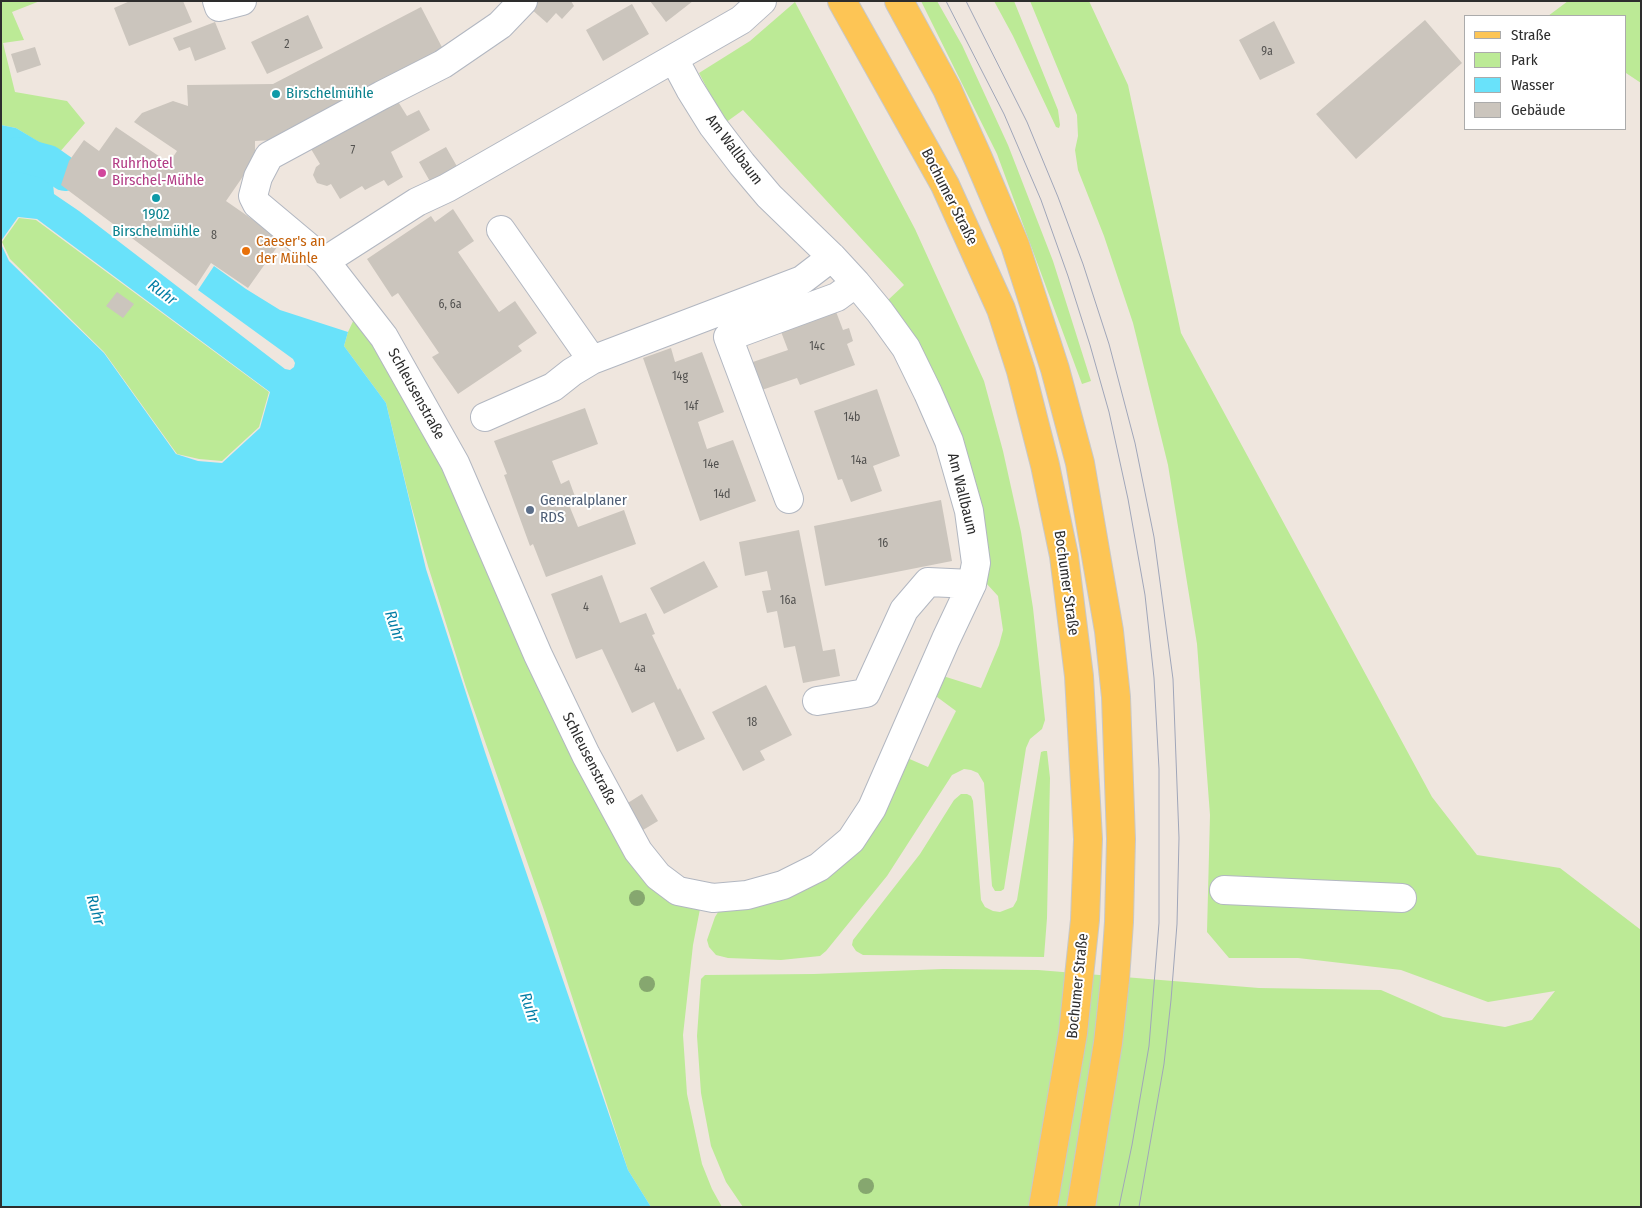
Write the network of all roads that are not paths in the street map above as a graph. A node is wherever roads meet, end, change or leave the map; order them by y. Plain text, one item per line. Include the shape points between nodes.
1 (217, 1) edge
2 (242, 1) edge
3 (523, 1) edge
4 (762, 1) edge
5 (842, 1) edge
6 (899, 1) edge
7 (674, 59) junction
8 (501, 230) dead end
9 (832, 257) junction
10 (325, 261) junction
11 (856, 283) junction
12 (592, 360) junction
13 (485, 417) dead end
14 (789, 499) dead end
15 (972, 584) junction
16 (817, 701) dead end
17 (1224, 890) dead end
18 (712, 898) joint
19 (1402, 898) dead end
20 (1043, 1207) edge
21 (1081, 1207) edge

1 - 2 street via 219,7
3 - 10 street, Schleusenstraße via 500,25 442,64 269,156 252,196 257,204
4 - 7 street via 742,20
5 - 20 main road, Bochumer Straße via 946,185 1001,309 1021,371 1062,546 1080,676 1088,840 1073,1033
6 - 21 main road via 946,89 1015,245 1056,369 1080,463 1109,630 1116,697 1121,839 1119,922 1108,1043
7 - 9 street, Am Wallbaum via 713,126 742,164 769,196
7 - 10 street via 417,202
8 - 12 street
9 - 11 street, Am Wallbaum
9 - 12 street via 802,280
10 - 18 street, Schleusenstraße via 384,337 455,463 538,655 586,755 638,851 658,876 678,891
11 - 14 street via 837,297 728,337
11 - 15 street, Am Wallbaum via 906,348 949,441 970,511 976,563
12 - 13 street via 553,387
15 - 16 street via 928,582 904,610 866,693
15 - 18 street, Am Wallbaum via 872,808 851,840 819,867 783,885 747,895
17 - 19 street

